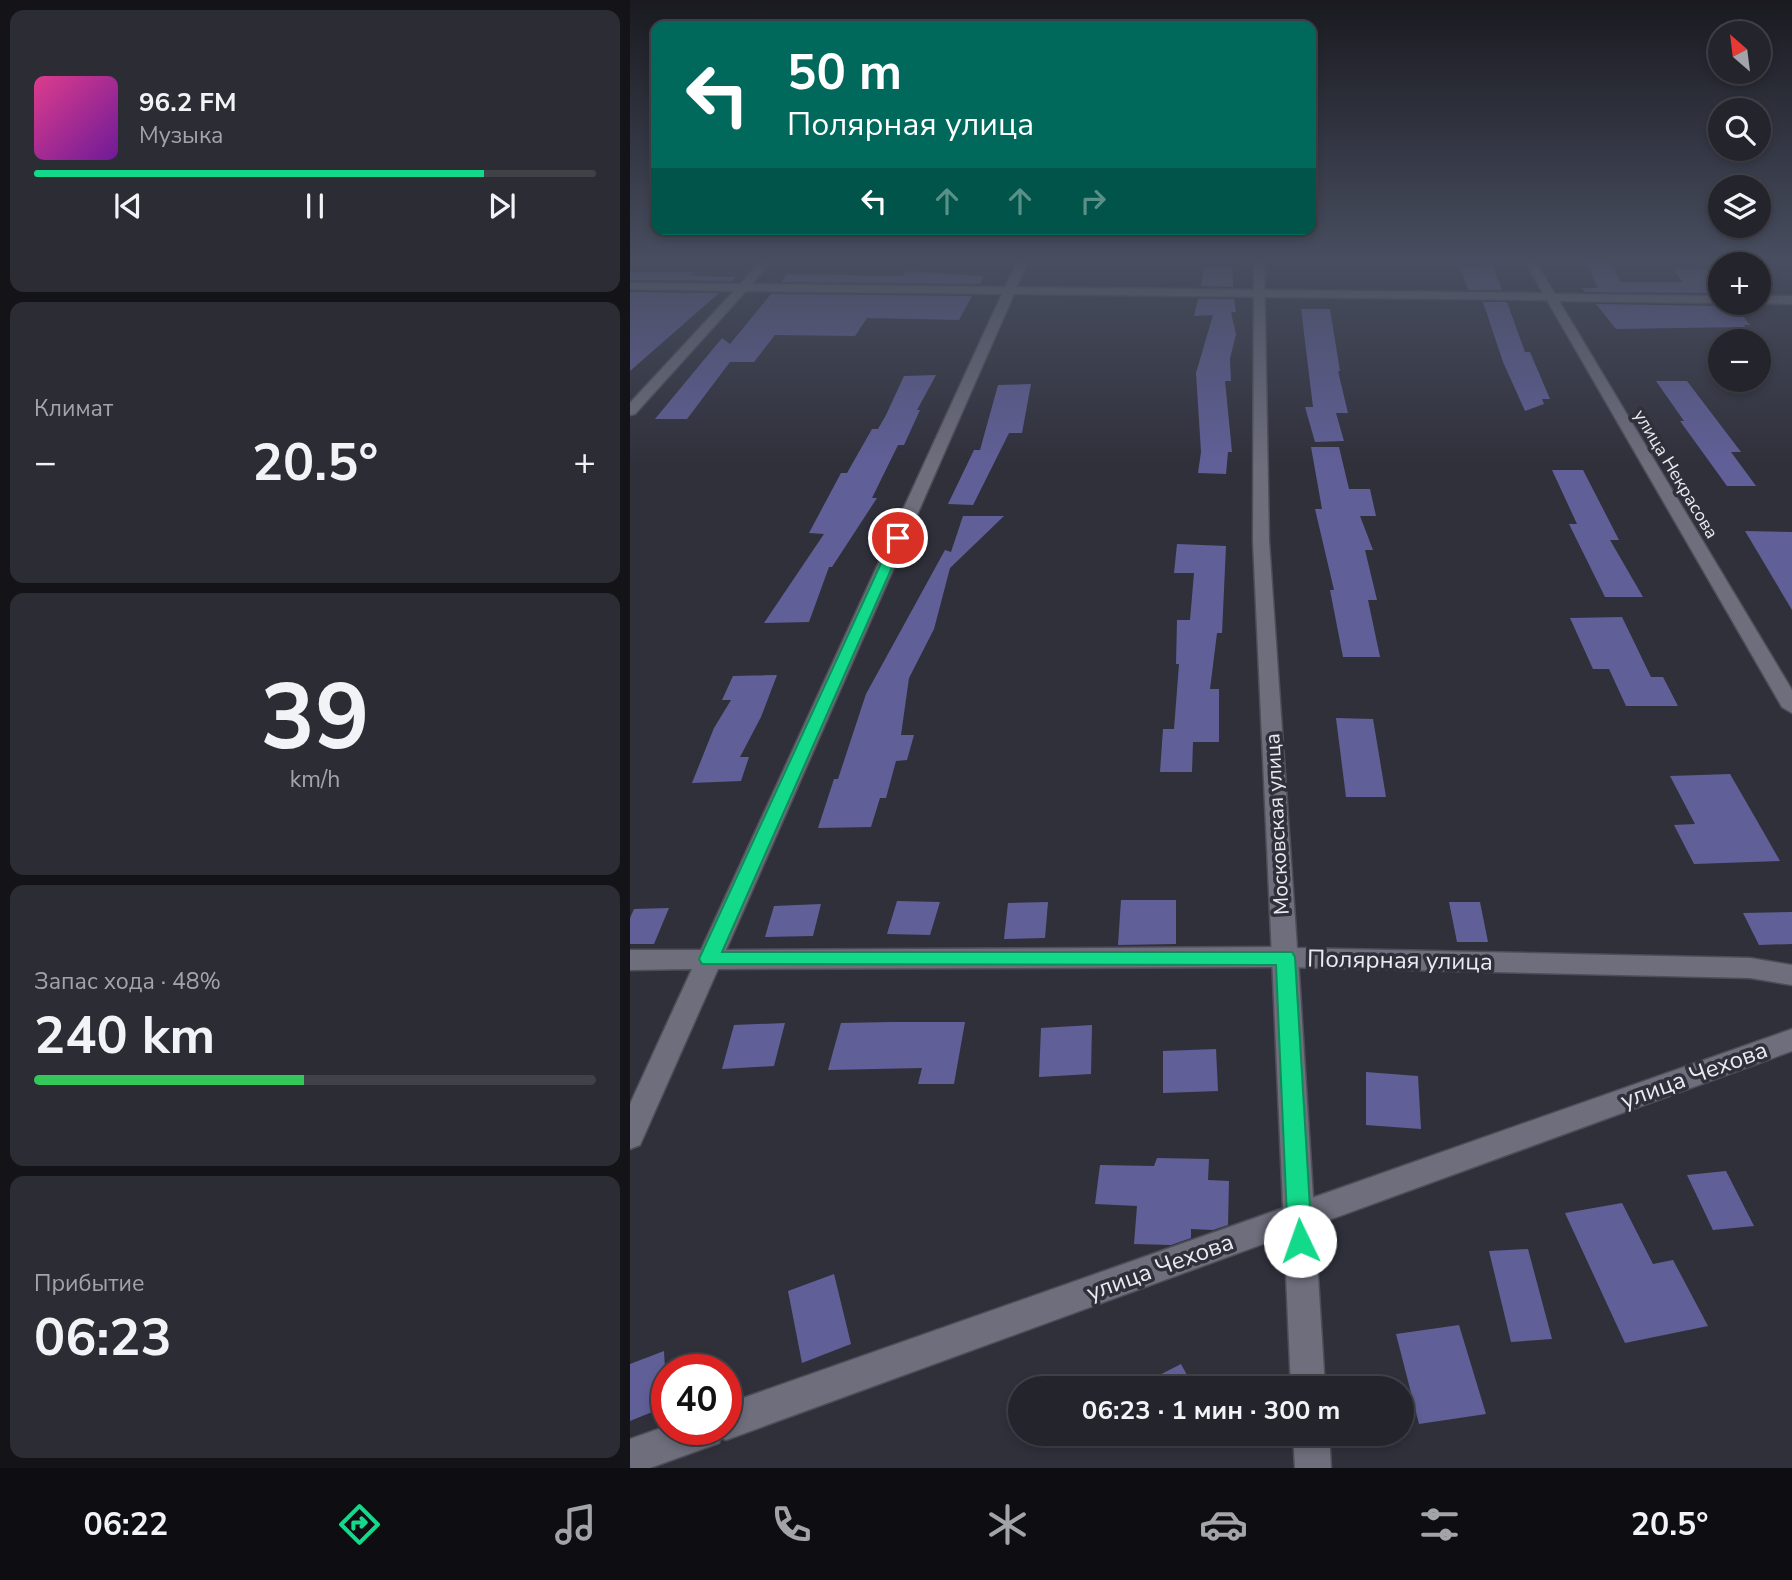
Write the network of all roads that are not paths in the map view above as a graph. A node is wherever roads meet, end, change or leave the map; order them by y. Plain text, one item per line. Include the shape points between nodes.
1 (706, 329) edge
2 (993, 329) edge
3 (1259, 329) edge
4 (1568, 329) edge
5 (630, 411) edge
6 (1792, 707) edge
7 (1285, 957) junction
8 (709, 959) junction
9 (630, 960) edge
10 (1792, 975) edge
11 (1792, 1040) edge
12 (630, 1136) edge
13 (1299, 1217) junction
14 (1307, 1376) edge
15 (742, 1416) edge
16 (664, 1445) edge
17 (1311, 1446) edge
18 (630, 1457) edge
19 (1312, 1468) edge

1 - 5 street
2 - 8 street
3 - 7 street, Московская улица via 1261,541
4 - 6 street, улица Некрасова
7 - 8 street, Полярная улица
7 - 10 street, Полярная улица via 1751,968
7 - 13 street, Московская улица
8 - 9 street, Полярная улица
8 - 12 street
11 - 13 street, улица Чехова
13 - 14 street, Московская улица
13 - 15 street, улица Чехова
16 - 18 street
17 - 19 street

